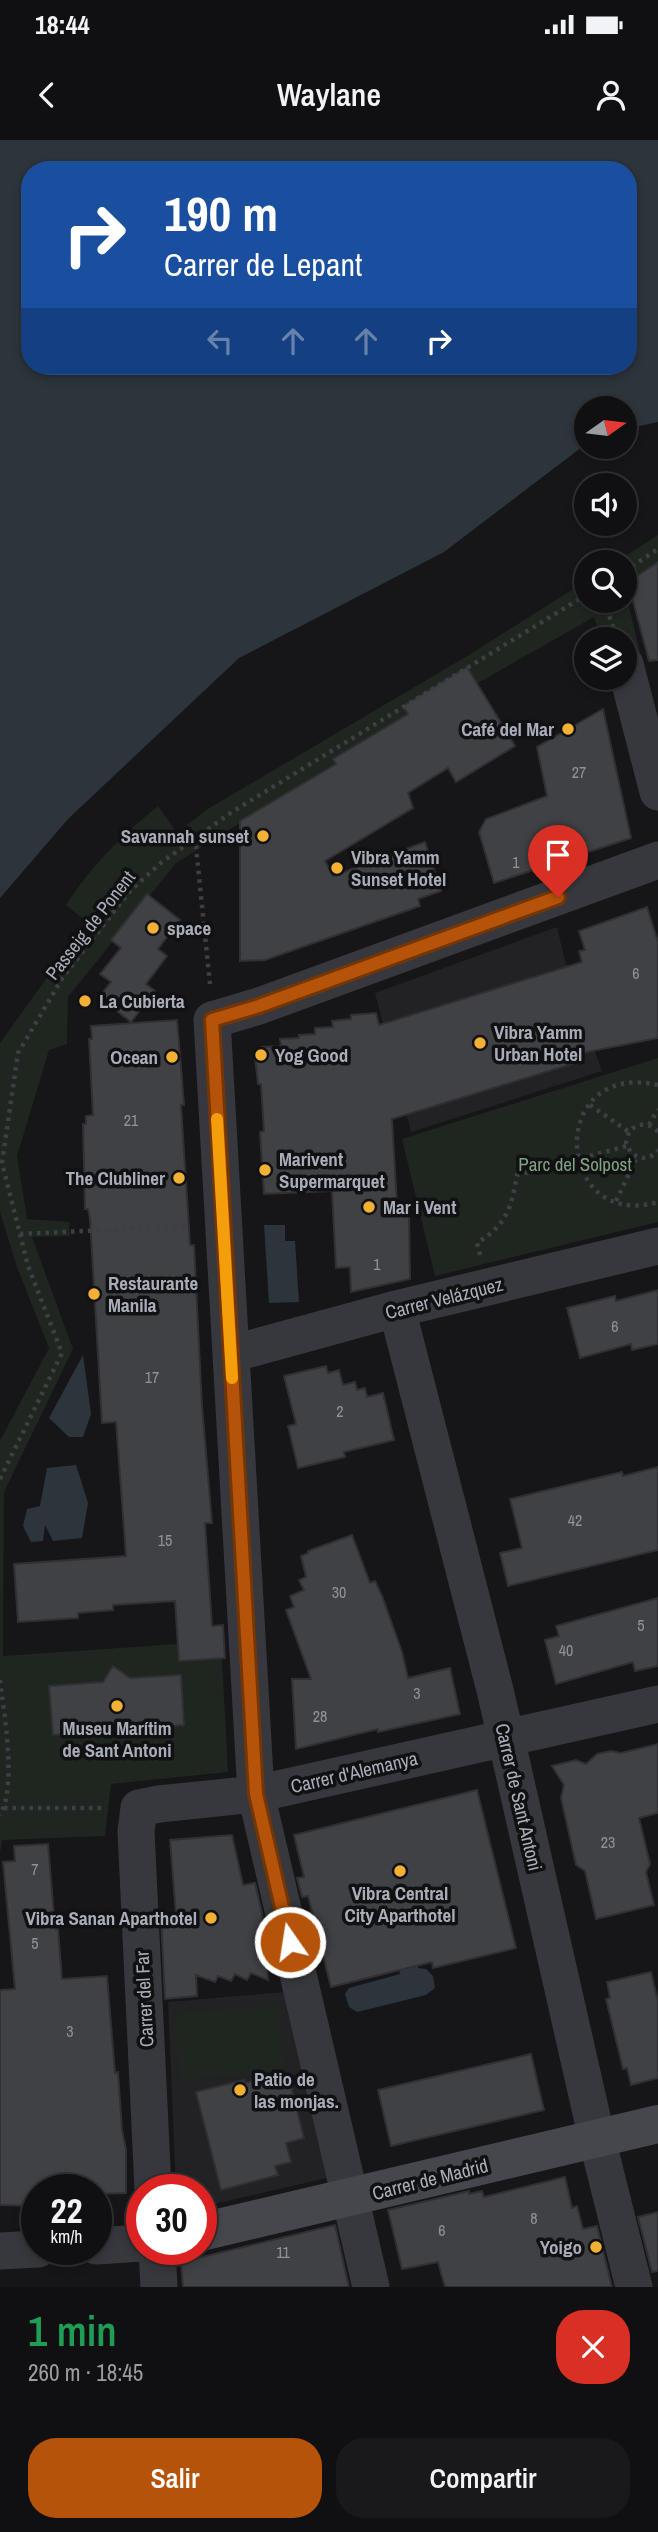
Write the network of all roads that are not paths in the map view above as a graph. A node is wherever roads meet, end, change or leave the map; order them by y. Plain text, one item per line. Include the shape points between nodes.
1 (632, 690) edge
2 (658, 792) edge
3 (658, 860) edge
4 (658, 1246) edge
5 (397, 1309) junction
6 (231, 1354) junction
7 (658, 1704) edge
8 (506, 1739) junction
9 (256, 1794) junction
10 (139, 1808) joint
11 (658, 2124) edge
12 (597, 2139) junction
13 (152, 2174) edge
14 (349, 2199) junction
15 (217, 2228) edge
16 (21, 2250) edge
17 (0, 2251) edge
18 (158, 2265) edge
19 (159, 2287) edge
20 (371, 2287) edge
21 (634, 2287) edge

1 - 2 street
3 - 6 street via 212,1020
4 - 5 street, Carrer Velázquez
5 - 6 street, Carrer Velázquez
5 - 8 street, Carrer de Sant Antoni
6 - 9 street
7 - 8 street, Carrer d'Alemanya
8 - 9 street, Carrer d'Alemanya
8 - 12 street, Carrer de Sant Antoni
9 - 10 street, Carrer d'Alemanya
9 - 14 street
10 - 13 street, Carrer del Far via 136,1840
11 - 12 street, Carrer de Madrid
12 - 14 street, Carrer de Madrid
12 - 21 street, Carrer de Sant Antoni
14 - 15 street, Carrer de Madrid
14 - 20 street
16 - 17 street
18 - 19 street

